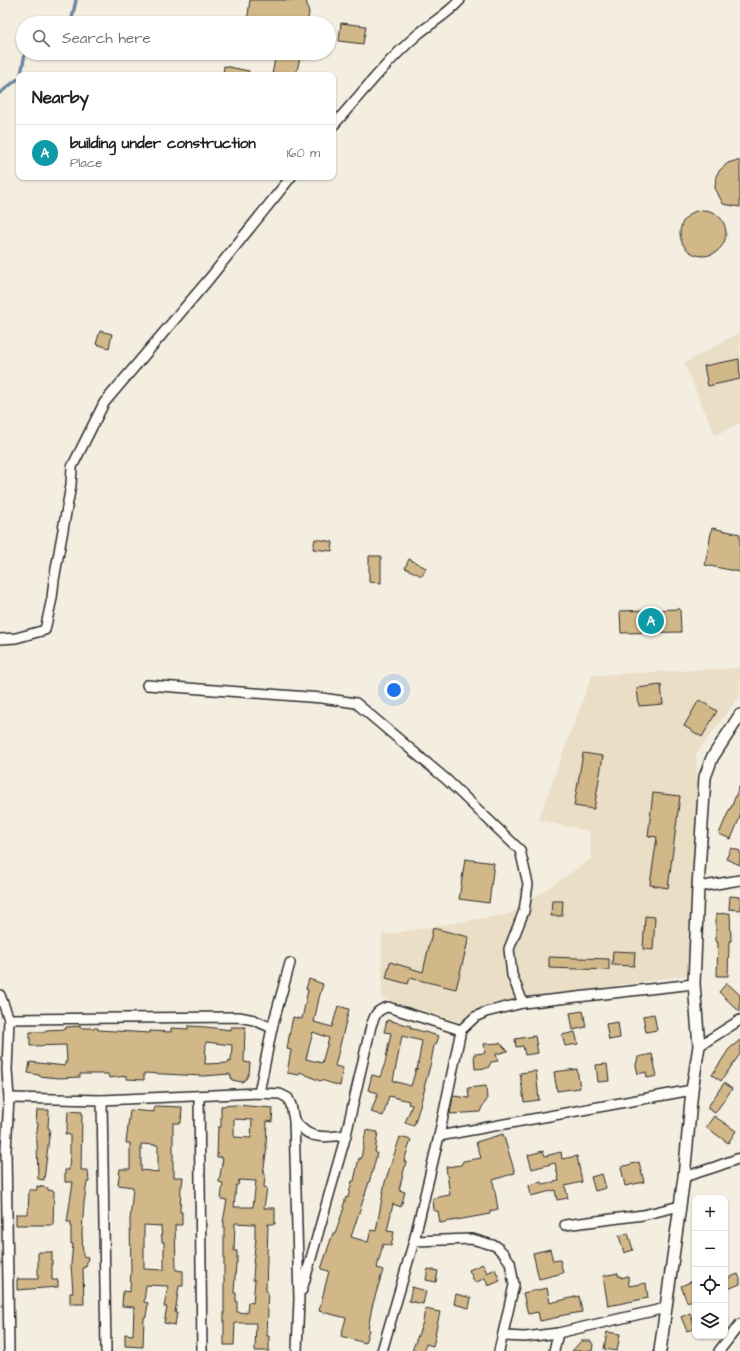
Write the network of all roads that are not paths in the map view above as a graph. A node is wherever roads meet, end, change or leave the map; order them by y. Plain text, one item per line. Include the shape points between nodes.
1 (460, 0) edge
2 (336, 123) edge
3 (289, 180) edge
4 (0, 639) edge
5 (147, 685) dead end
6 (740, 715) edge
7 (740, 880) edge
8 (698, 887) junction
9 (290, 963) dead end
10 (694, 984) junction
11 (0, 995) edge
12 (523, 1003) junction
13 (9, 1019) junction
14 (740, 1020) edge
15 (272, 1028) junction
16 (461, 1030) junction
17 (699, 1046) junction
18 (4, 1070) edge
19 (692, 1090) junction
20 (259, 1093) junction
21 (199, 1096) junction
22 (9, 1098) junction
23 (102, 1100) junction
24 (294, 1120) junction
25 (346, 1135) junction
26 (439, 1136) junction
27 (3, 1150) edge
28 (740, 1158) edge
29 (684, 1177) junction
30 (680, 1206) junction
31 (565, 1225) dead end
32 (414, 1241) junction
33 (299, 1299) junction
34 (666, 1308) junction
35 (740, 1324) edge
36 (558, 1333) junction
37 (503, 1336) junction
38 (9, 1351) edge
39 (106, 1351) edge
40 (202, 1351) edge
41 (297, 1351) edge
42 (382, 1351) edge
43 (499, 1351) edge
44 (554, 1351) edge
45 (660, 1351) edge
46 (719, 1351) edge

1 - 2 street via 417,35
3 - 4 street via 104,403 72,466 71,485 45,630 16,638
5 - 12 street via 322,698 356,703 362,708 447,780 520,850 528,884 524,911 509,949 512,975
6 - 8 street via 712,758 705,777
7 - 8 street
8 - 10 street
9 - 15 street
10 - 12 street
10 - 17 street
11 - 13 street
12 - 16 street via 486,1012 475,1017
13 - 15 street via 239,1017
13 - 18 street
14 - 17 street
15 - 20 street
16 - 25 street via 388,1007 376,1013
16 - 26 street
17 - 19 street
18 - 22 street
19 - 26 street
19 - 29 street
20 - 21 street
20 - 24 street via 280,1094 288,1098
21 - 23 street
21 - 40 street
22 - 23 street
22 - 27 street
23 - 39 street
24 - 25 street via 307,1133 315,1136
24 - 33 street
25 - 33 street
26 - 32 street
27 - 38 street
28 - 29 street
29 - 30 street
30 - 31 street via 643,1215
30 - 34 street
32 - 37 street via 472,1239 496,1246 504,1254 510,1262 514,1285
32 - 42 street
33 - 41 street
34 - 36 street
34 - 45 street
35 - 46 street
36 - 37 street via 525,1337
36 - 44 street
37 - 43 street

